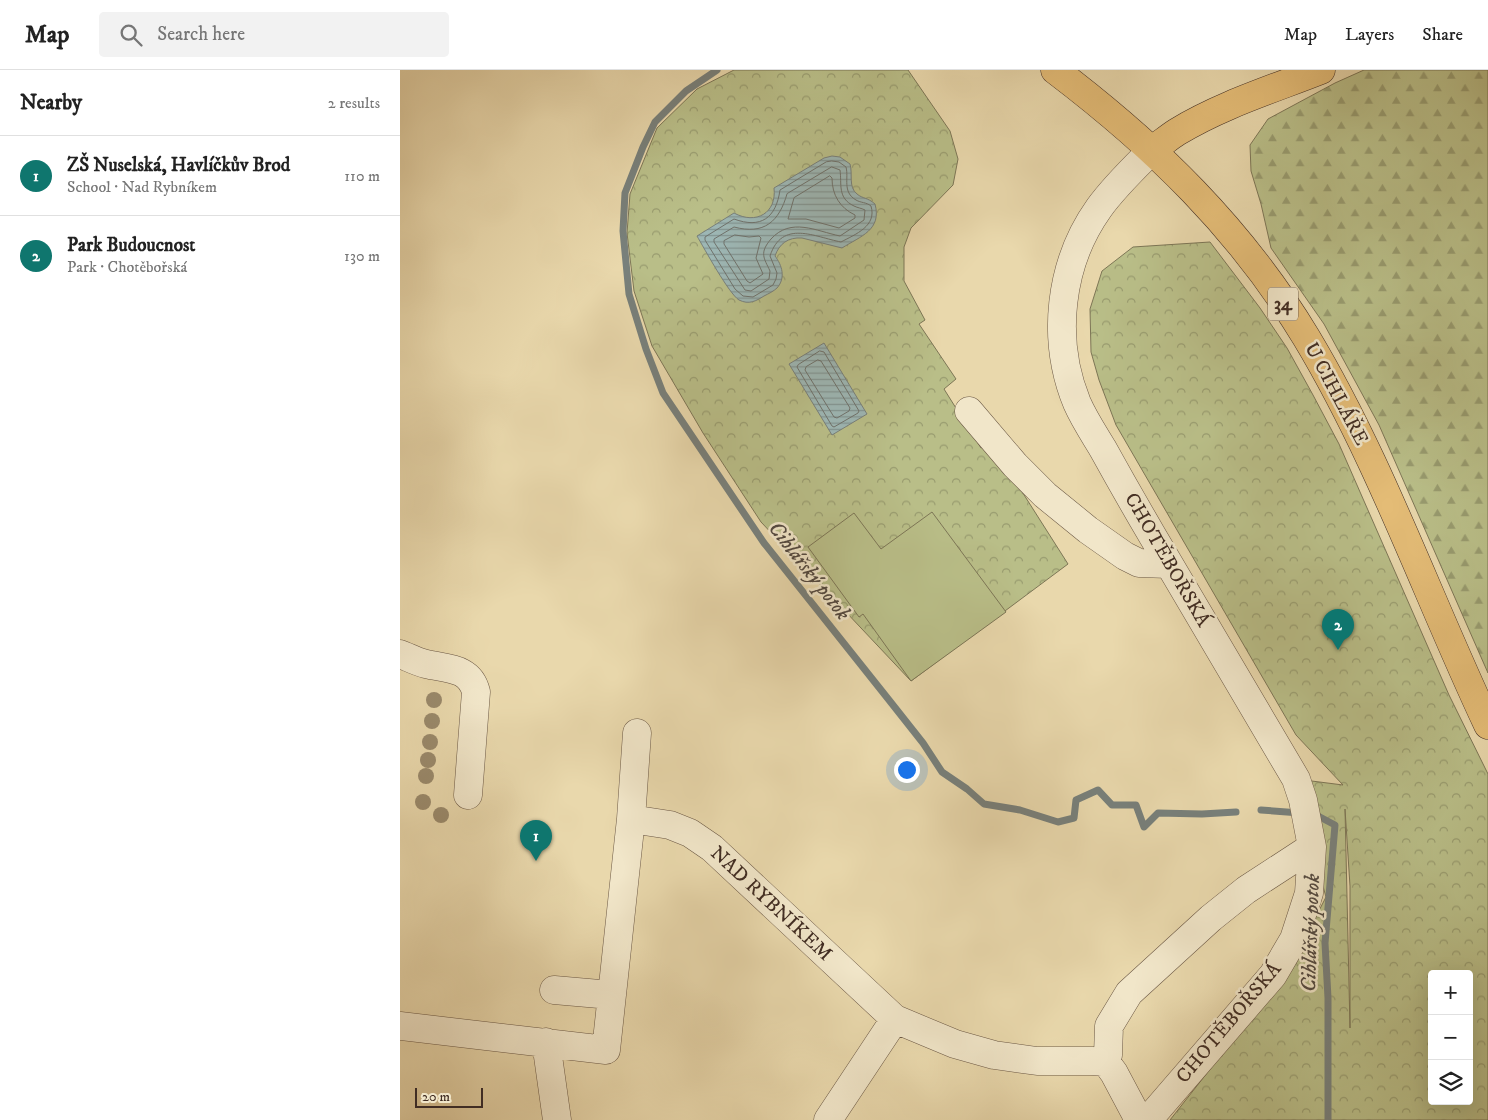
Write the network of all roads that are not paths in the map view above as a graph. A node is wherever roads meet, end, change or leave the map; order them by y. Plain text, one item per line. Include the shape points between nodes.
1 (1054, 70) edge
2 (1321, 70) edge
3 (1152, 150) junction
4 (969, 411) dead end
5 (1169, 564) junction
6 (400, 654) edge
7 (1488, 725) edge
8 (638, 733) dead end
9 (468, 795) dead end
10 (631, 819) junction
11 (1311, 839) junction
12 (554, 990) dead end
13 (611, 995) junction
14 (895, 1019) junction
15 (400, 1026) edge
16 (546, 1042) junction
17 (1106, 1062) junction
18 (557, 1120) edge
19 (828, 1120) edge
20 (1139, 1120) edge
21 (1148, 1120) edge

1 - 3 main road, U CIHLÁŘE / 34
2 - 3 main road, CHOTĚBOŘSKÁ via 1197,121
3 - 5 street, CHOTĚBOŘSKÁ via 1110,194 1082,237 1065,288 1062,324 1069,379 1078,405
3 - 7 main road, U CIHLÁŘE / 34 via 1194,190 1227,228 1305,336 1359,435
4 - 5 street via 1015,465 1088,530 1139,562
5 - 11 street, CHOTĚBOŘSKÁ via 1296,779 1304,800
6 - 9 street via 424,664 456,670 471,679 474,685
8 - 10 street
10 - 13 street
10 - 14 street, NAD RYBNÍKEM via 670,825 690,833 712,848
11 - 17 street via 1211,918 1129,993 1109,1026
11 - 21 street, CHOTĚBOŘSKÁ via 1309,892 1294,939 1273,975
12 - 13 street
13 - 16 street via 606,1050
14 - 17 street, NAD RYBNÍKEM via 955,1044 994,1055
14 - 19 street
15 - 16 street
16 - 18 street
17 - 20 street

